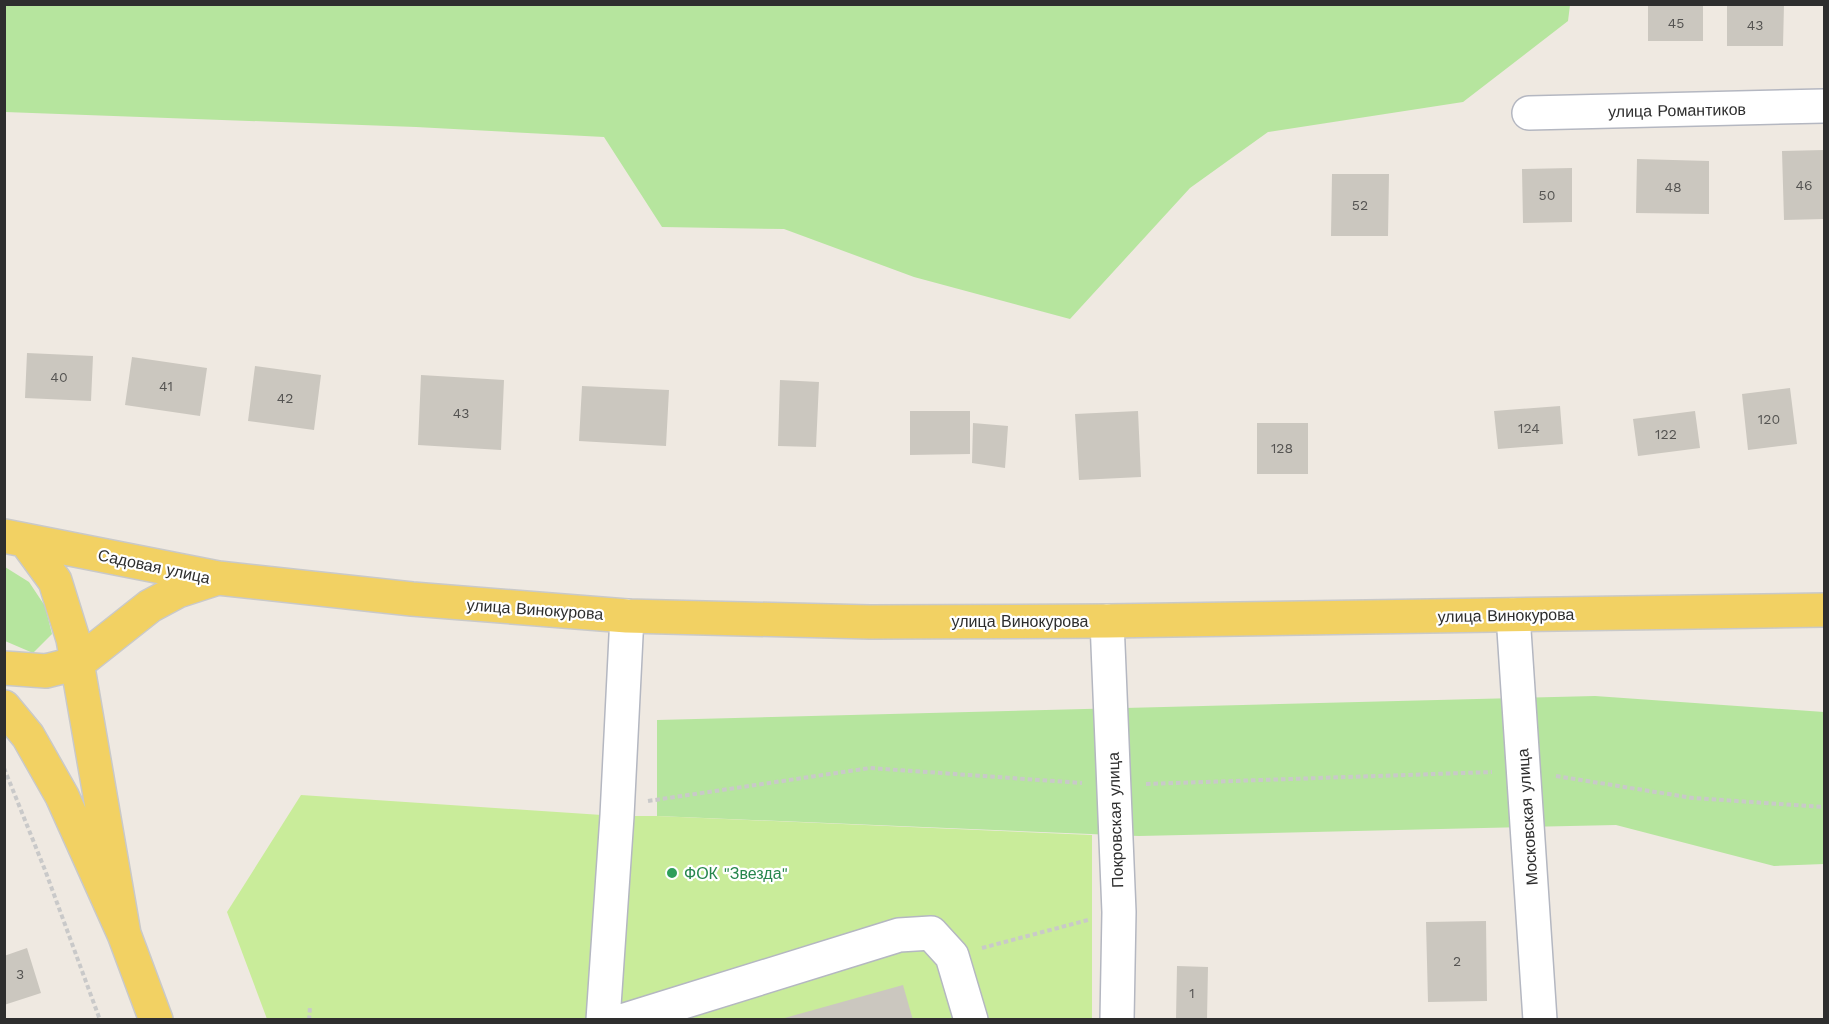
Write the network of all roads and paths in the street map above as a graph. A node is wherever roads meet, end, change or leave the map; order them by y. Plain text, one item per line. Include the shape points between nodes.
1 (1824, 106) edge
2 (1529, 113) dead end
3 (15, 538) edge
4 (218, 578) junction
5 (1824, 610) edge
6 (1513, 615) junction
7 (627, 616) junction
8 (1107, 621) junction
9 (78, 663) junction
10 (4, 668) edge
11 (4, 707) edge
12 (4, 768) edge
13 (1524, 770) junction
14 (1114, 785) junction
15 (618, 802) junction
16 (1824, 807) edge
17 (1119, 912) junction
18 (124, 934) junction
19 (952, 956) junction
20 (310, 1007) dead end
21 (100, 1020) edge
22 (156, 1020) edge
23 (309, 1020) edge
24 (603, 1020) edge
25 (625, 1020) edge
26 (971, 1020) edge
27 (1117, 1020) edge
28 (1540, 1020) edge

1 - 2 street, улица Романтиков
3 - 4 main road, Садовая улица
3 - 9 main road via 55,581
4 - 7 main road, улица Винокурова
4 - 9 main road, Садовая улица via 178,591 150,606
5 - 6 main road, улица Винокурова
6 - 8 main road, улица Винокурова
6 - 13 street, Московская улица
7 - 8 main road, улица Винокурова via 870,622
7 - 15 street
8 - 14 street, Покровская улица
9 - 10 main road via 46,671
9 - 18 main road
11 - 18 main road via 28,736 62,795
12 - 21 path
13 - 14 path
13 - 16 path via 1693,798
13 - 28 street, Московская улица
14 - 15 path via 870,768 657,801
14 - 17 street, Покровская улица
15 - 24 street
17 - 19 path
17 - 27 street, Покровская улица
18 - 22 main road
19 - 25 street via 931,933 899,934
19 - 26 street
20 - 23 path

